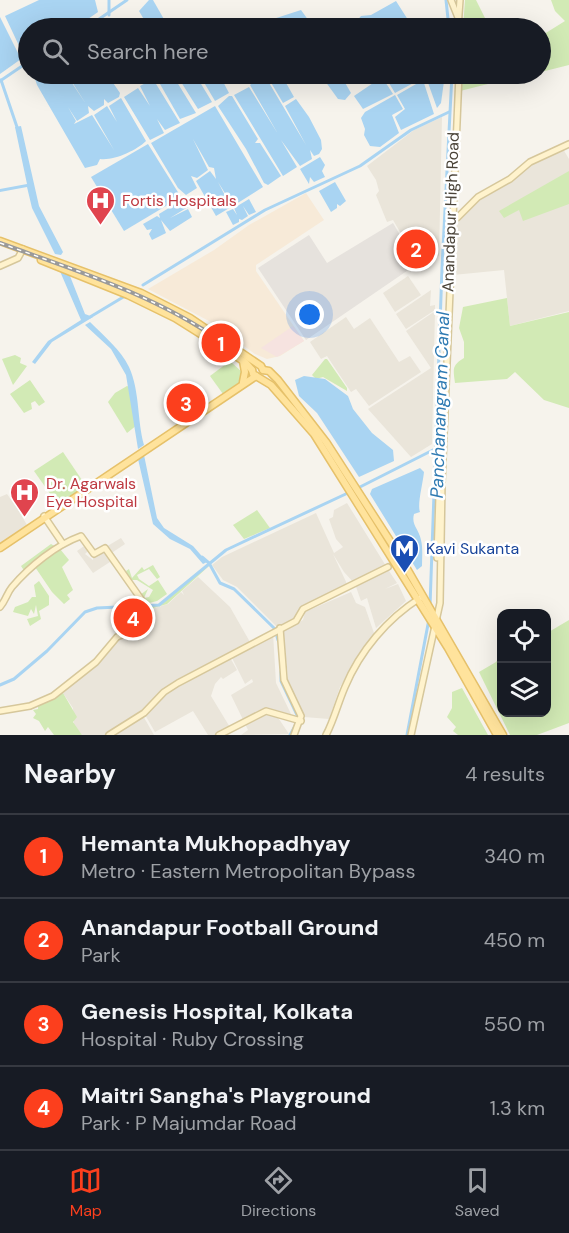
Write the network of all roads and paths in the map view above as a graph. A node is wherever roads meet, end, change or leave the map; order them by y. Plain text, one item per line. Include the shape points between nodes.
1 (451, 0) edge
2 (461, 0) edge
3 (458, 18) edge
4 (460, 18) edge
5 (457, 84) edge
6 (569, 144) edge
7 (451, 220) junction
8 (0, 243) edge
9 (23, 252) junction
10 (0, 266) edge
11 (72, 268) junction
12 (242, 360) junction
13 (256, 371) junction
14 (243, 382) junction
15 (145, 450) junction
16 (353, 491) junction
17 (44, 517) junction
18 (63, 544) junction
19 (0, 546) edge
20 (399, 555) junction
21 (392, 559) junction
22 (388, 567) dead end
23 (422, 599) junction
24 (0, 607) edge
25 (436, 616) junction
26 (433, 625) junction
27 (277, 630) junction
28 (0, 711) edge
29 (299, 721) junction
30 (109, 735) edge
31 (219, 735) edge
32 (294, 735) edge
33 (328, 735) edge
34 (411, 735) edge
35 (497, 735) edge
36 (503, 735) edge

1 - 3 street
2 - 4 street
5 - 7 street, Anandapur High Road
6 - 7 street via 530,162
7 - 25 street, Anandapur High Road
8 - 9 main road
9 - 10 street
9 - 11 main road
9 - 11 main road
11 - 12 main road via 184,323
11 - 13 main road via 141,293 188,317
12 - 13 main road
12 - 14 main road
13 - 14 main road
13 - 15 main road
13 - 16 main road via 269,371 295,402 326,442
14 - 15 main road
15 - 17 main road
16 - 20 main road
16 - 21 main road
17 - 18 street
17 - 19 main road
18 - 24 street via 22,576
18 - 28 street via 81,536 94,554 105,548 144,606 146,620 117,637 97,661 53,696 30,706
20 - 21 main road
20 - 23 main road
21 - 23 main road
22 - 27 street via 309,606 299,618
23 - 25 main road
23 - 26 main road
23 - 33 street via 400,612 378,634 346,685
25 - 26 street, Anandapur High Road
25 - 36 main road
26 - 34 street, Anandapur High Road
26 - 35 main road
27 - 29 street via 284,680 301,714
27 - 30 street via 178,683 144,713
29 - 31 street via 266,711
29 - 32 street

